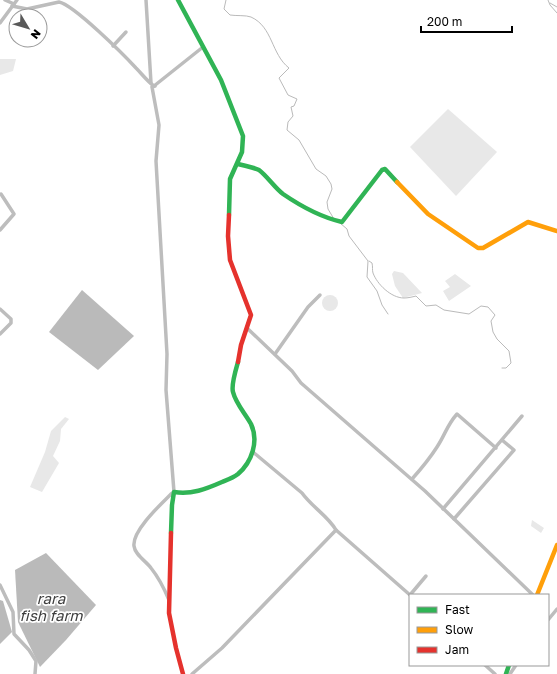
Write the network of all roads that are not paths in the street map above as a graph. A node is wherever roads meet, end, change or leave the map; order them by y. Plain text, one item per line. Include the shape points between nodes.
1 (6, 0) edge
2 (16, 0) edge
3 (146, 0) edge
4 (178, 0) edge
5 (13, 5) junction
6 (0, 23) edge
7 (126, 32) dead end
8 (113, 46) junction
9 (203, 47) junction
10 (153, 84) junction
11 (238, 164) junction
12 (1, 194) edge
13 (0, 230) edge
14 (557, 230) edge
15 (320, 295) dead end
16 (0, 309) edge
17 (247, 328) junction
18 (0, 334) edge
19 (274, 354) junction
20 (522, 416) dead end
21 (502, 440) junction
22 (496, 448) junction
23 (253, 452) junction
24 (412, 479) junction
25 (174, 492) junction
26 (443, 509) junction
27 (454, 518) junction
28 (336, 530) junction
29 (557, 545) edge
30 (426, 576) dead end
31 (0, 585) edge
32 (409, 594) edge
33 (411, 594) edge
34 (532, 594) edge
35 (537, 594) edge
36 (169, 601) junction
37 (557, 608) edge
38 (549, 619) edge
39 (486, 666) edge
40 (36, 674) edge
41 (183, 674) edge
42 (192, 674) edge
43 (495, 674) edge

1 - 5 street
2 - 5 street
3 - 10 street
4 - 9 street
5 - 6 street
5 - 8 street via 27,9 64,3
7 - 8 street
8 - 10 street
9 - 10 street
9 - 11 street via 221,80 243,136
10 - 25 street via 158,125 156,161 167,354 166,390
11 - 14 street via 260,171 282,193 301,206 325,218 342,222 385,169 428,214 478,248 483,248 528,222
11 - 17 street via 230,179 228,236 230,260 250,309
12 - 13 street via 14,214
15 - 19 street via 308,307
16 - 18 street via 11,322
17 - 19 street
17 - 23 street via 232,390 253,427
19 - 24 street via 301,383
20 - 21 street
21 - 22 street
21 - 27 street via 514,450
22 - 24 street via 457,414 430,457
22 - 26 street
23 - 25 street via 238,474 212,487 188,494
23 - 28 street via 332,522
24 - 26 street
25 - 36 street
25 - 36 street via 146,519 134,546 161,582
26 - 27 street
27 - 34 street
28 - 32 street
28 - 42 street via 222,648
29 - 35 street
30 - 33 street
31 - 40 street via 13,612 14,634 36,661
36 - 41 street via 174,641
37 - 38 street
39 - 43 street

